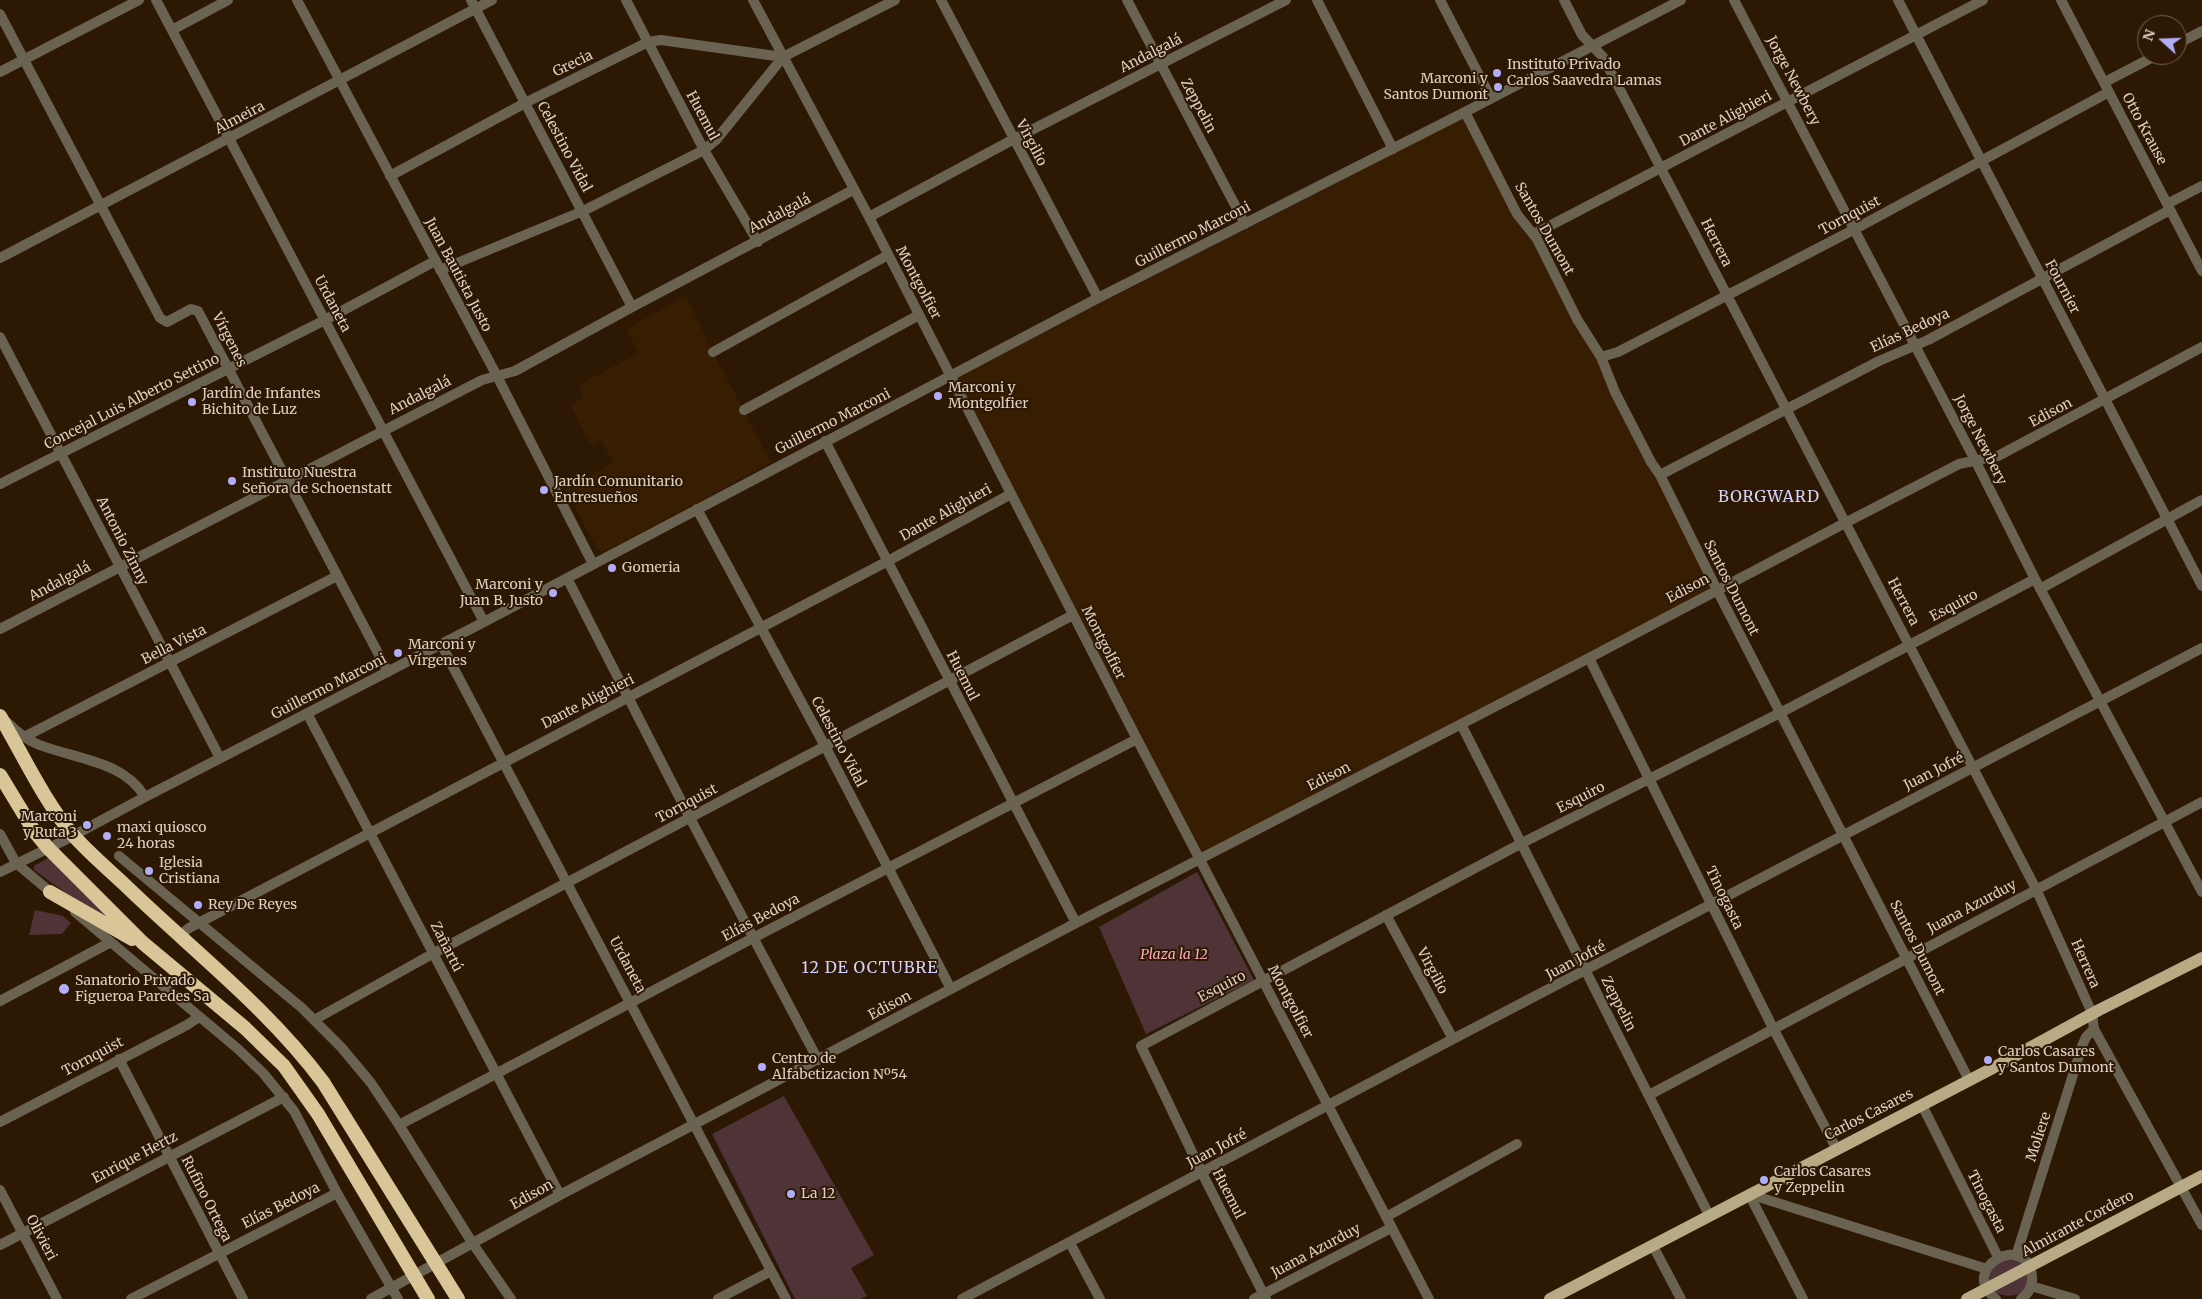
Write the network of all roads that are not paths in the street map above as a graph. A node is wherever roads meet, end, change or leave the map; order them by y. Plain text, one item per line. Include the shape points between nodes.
1 (139, 0) edge
2 (156, 0) edge
3 (228, 0) edge
4 (297, 0) edge
5 (492, 0) edge
6 (626, 0) edge
7 (753, 0) edge
8 (895, 0) edge
9 (941, 0) edge
10 (1127, 0) edge
11 (1286, 0) edge
12 (1317, 0) edge
13 (1440, 0) edge
14 (1564, 0) edge
15 (1681, 0) edge
16 (1734, 0) edge
17 (1898, 0) edge
18 (1983, 0) edge
19 (2061, 0) edge
20 (473, 4) edge
21 (0, 14) edge
22 (172, 30) junction
23 (2202, 31) edge
24 (1917, 35) junction
25 (2187, 39) edge
26 (648, 42) junction
27 (1594, 45) junction
28 (783, 58) junction
29 (24, 60) junction
30 (1161, 64) junction
31 (2141, 65) edge
32 (0, 72) edge
33 (340, 81) junction
34 (2107, 87) junction
35 (1491, 98) junction
36 (1788, 102) junction
37 (525, 103) junction
38 (1465, 112) junction
39 (230, 138) junction
40 (1014, 139) junction
41 (1393, 149) junction
42 (704, 150) junction
43 (1982, 161) junction
44 (1661, 168) junction
45 (390, 176) junction
46 (2202, 186) edge
47 (853, 190) junction
48 (100, 206) junction
49 (2169, 207) junction
50 (583, 211) junction
51 (869, 217) junction
52 (1245, 224) junction
53 (1855, 229) junction
54 (1534, 234) junction
55 (758, 242) junction
56 (888, 256) junction
57 (0, 258) edge
58 (438, 265) junction
59 (2202, 271) edge
60 (2042, 280) junction
61 (1727, 294) junction
62 (1098, 298) junction
63 (632, 306) junction
64 (919, 315) junction
65 (325, 320) junction
66 (0, 337) edge
67 (1915, 345) junction
68 (2202, 347) edge
69 (713, 352) dead end
70 (1601, 357) junction
71 (228, 369) junction
72 (497, 376) junction
73 (951, 376) junction
74 (2106, 400) junction
75 (1785, 409) junction
76 (744, 410) dead end
77 (383, 431) junction
78 (825, 441) junction
79 (61, 453) junction
80 (1975, 460) junction
81 (1660, 474) junction
82 (287, 480) junction
83 (0, 484) edge
84 (1010, 494) junction
85 (2202, 500) edge
86 (697, 509) junction
87 (2167, 520) junction
88 (1845, 523) junction
89 (888, 561) junction
90 (593, 564) junction
91 (119, 566) junction
92 (337, 576) junction
93 (567, 578) junction
94 (2035, 579) junction
95 (2202, 586) edge
96 (2040, 589) junction
97 (1717, 590) junction
98 (1073, 615) junction
99 (484, 622) junction
100 (760, 627) junction
101 (0, 629) edge
102 (441, 644) junction
103 (1910, 644) junction
104 (2202, 648) edge
105 (1589, 658) junction
106 (171, 662) junction
107 (388, 672) junction
108 (949, 680) junction
109 (628, 698) junction
110 (2100, 701) junction
111 (1780, 712) junction
112 (307, 713) junction
113 (0, 716) edge
114 (1461, 724) junction
115 (24, 738) junction
116 (1137, 739) junction
117 (825, 746) junction
118 (220, 758) junction
119 (504, 761) junction
120 (1974, 767) junction
121 (0, 775) edge
122 (1649, 779) junction
123 (145, 796) junction
124 (1013, 802) junction
125 (2202, 802) edge
126 (690, 818) junction
127 (2164, 822) junction
128 (370, 832) junction
129 (0, 834) edge
130 (1844, 834) junction
131 (74, 836) junction
132 (1522, 843) junction
133 (48, 848) junction
134 (119, 856) dead end
135 (1200, 860) junction
136 (16, 863) junction
137 (888, 868) junction
138 (0, 872) edge
139 (568, 882) junction
140 (2036, 889) junction
141 (50, 892) junction
142 (2202, 892) edge
143 (1712, 904) junction
144 (1386, 915) junction
145 (200, 923) junction
146 (1076, 923) junction
147 (179, 936) junction
148 (753, 938) junction
149 (111, 942) junction
150 (434, 953) junction
151 (1907, 958) junction
152 (2202, 958) edge
153 (161, 959) junction
154 (1586, 971) junction
155 (1263, 981) junction
156 (951, 989) junction
157 (0, 1001) edge
158 (632, 1003) junction
159 (2092, 1013) junction
160 (199, 1017) junction
161 (314, 1020) junction
162 (1773, 1028) junction
163 (2094, 1029) junction
164 (1453, 1039) junction
165 (1141, 1046) joint
166 (119, 1059) junction
167 (818, 1060) junction
168 (496, 1074) junction
169 (1969, 1080) junction
170 (1649, 1094) junction
171 (284, 1097) junction
172 (1922, 1105) junction
173 (1329, 1106) junction
174 (0, 1122) edge
175 (694, 1124) junction
176 (399, 1125) junction
177 (1517, 1144) dead end
178 (1836, 1148) junction
179 (169, 1156) junction
180 (1202, 1173) junction
181 (2202, 1176) edge
182 (2182, 1186) junction
183 (0, 1190) edge
184 (337, 1193) junction
185 (1749, 1194) junction
186 (560, 1195) junction
187 (1709, 1215) junction
188 (1386, 1217) junction
189 (2202, 1225) edge
190 (1391, 1228) junction
191 (23, 1233) junction
192 (1070, 1243) junction
193 (473, 1244) junction
194 (0, 1245) edge
195 (1653, 1246) junction
196 (218, 1253) junction
197 (2016, 1256) junction
198 (1998, 1257) junction
199 (436, 1264) junction
200 (2029, 1266) junction
201 (1986, 1269) junction
202 (772, 1271) junction
203 (414, 1276) junction
204 (2031, 1286) junction
205 (392, 1288) junction
206 (1987, 1289) junction
207 (1261, 1297) edge
208 (57, 1299) edge
209 (130, 1299) edge
210 (243, 1299) edge
211 (371, 1299) edge
212 (398, 1299) edge
213 (428, 1299) edge
214 (458, 1299) edge
215 (512, 1299) edge
216 (718, 1299) edge
217 (786, 1299) edge
218 (962, 1299) edge
219 (1100, 1299) edge
220 (1429, 1299) edge
221 (1550, 1299) edge
222 (1682, 1299) edge
223 (1803, 1299) edge
224 (1967, 1299) edge
225 (1996, 1299) edge
226 (2021, 1299) edge
227 (2075, 1299) edge

1 - 29 street
2 - 22 street, Urdaneta
3 - 22 street
4 - 33 street, Juan Bautista Justo
5 - 20 street, Almeira
6 - 26 street, Huemul
7 - 28 street, Montgolfier
8 - 28 street, Concejal Luis Alberto Settino
9 - 40 street, Virgilio
10 - 30 street, Zeppelin
11 - 30 street, Andalgalá
12 - 41 street
13 - 35 street
14 - 27 street, Herrera via 1582,35
15 - 27 street, Guillermo Marconi
16 - 36 street, Jorge Newbery
17 - 24 street, Fournier
18 - 24 street, Dante Alighieri
19 - 34 street, Otto Krause
20 - 33 street, Almeira
20 - 37 street, Celestino Vidal
21 - 29 street, Vírgenes
22 - 39 street, Urdaneta
23 - 25 street
24 - 36 street, Dante Alighieri
24 - 43 street, Fournier
26 - 28 street, Grecia via 661,40
26 - 37 street, Grecia
26 - 42 street, Huemul
27 - 35 street, Guillermo Marconi
27 - 44 street, Herrera
28 - 42 street, Concejal Luis Alberto Settino via 716,140
28 - 47 street, Montgolfier
29 - 32 street
29 - 48 street, Vírgenes
30 - 40 street, Andalgalá
30 - 52 street, Zeppelin
31 - 34 street, Tornquist
33 - 39 street, Almeira
33 - 45 street, Juan Bautista Justo
34 - 43 street, Tornquist
34 - 49 street, Otto Krause
35 - 38 street, Guillermo Marconi
36 - 44 street, Dante Alighieri
36 - 53 street, Jorge Newbery
37 - 45 street, Grecia
37 - 50 street, Celestino Vidal
38 - 41 street, Guillermo Marconi
38 - 54 street, Santos Dumont via 1518,214
39 - 48 street, Almeira
39 - 65 street, Urdaneta
40 - 51 street, Andalgalá
40 - 62 street, Virgilio
41 - 52 street, Guillermo Marconi
42 - 50 street, Concejal Luis Alberto Settino
42 - 55 street, Huemul
43 - 53 street, Tornquist
43 - 60 street, Fournier
44 - 54 street, Dante Alighieri
44 - 61 street, Herrera
45 - 58 street, Juan Bautista Justo
46 - 49 street, Elías Bedoya
47 - 51 street, Montgolfier
47 - 55 street, Andalgalá
48 - 57 street, Almeira
48 - 71 street, Vírgenes via 160,318 167,322 191,309 198,311
49 - 59 street, Otto Krause
49 - 60 street, Elías Bedoya
50 - 58 street, Concejal Luis Alberto Settino
50 - 63 street, Celestino Vidal
51 - 56 street, Montgolfier
52 - 62 street, Guillermo Marconi
53 - 61 street, Tornquist
53 - 67 street, Jorge Newbery
54 - 70 street, Santos Dumont via 1577,319
55 - 63 street, Andalgalá
56 - 64 street, Montgolfier
56 - 69 street
58 - 65 street, Concejal Luis Alberto Settino
58 - 72 street, Juan Bautista Justo
60 - 67 street, Elías Bedoya
60 - 74 street, Fournier
61 - 70 street, Tornquist via 1618,352
61 - 75 street, Herrera
62 - 73 street, Guillermo Marconi
63 - 72 street, Andalgalá via 515,371
64 - 73 street, Montgolfier
64 - 76 street
65 - 71 street, Concejal Luis Alberto Settino
65 - 77 street, Urdaneta
66 - 79 street, Antonio Zinny
67 - 75 street, Elías Bedoya
67 - 80 street, Jorge Newbery
68 - 74 street, Edison
70 - 81 street, Santos Dumont via 1615,392
71 - 79 street, Concejal Luis Alberto Settino
71 - 82 street, Vírgenes
72 - 77 street, Andalgalá via 482,380
72 - 90 street, Juan Bautista Justo
73 - 78 street, Guillermo Marconi
73 - 84 street, Montgolfier
74 - 80 street, Edison via 1992,459
74 - 87 street, Fournier
75 - 81 street, Elías Bedoya
75 - 88 street, Herrera
77 - 82 street, Andalgalá
77 - 99 street, Urdaneta
78 - 86 street, Guillermo Marconi
78 - 89 street, Huemul
79 - 83 street, Concejal Luis Alberto Settino
79 - 91 street, Antonio Zinny
80 - 88 street, Edison via 1958,464
80 - 94 street, Jorge Newbery
81 - 97 street, Santos Dumont
82 - 91 street, Andalgalá
82 - 92 street, Vírgenes
84 - 89 street, Dante Alighieri
84 - 98 street, Montgolfier
85 - 87 street
86 - 90 street, Guillermo Marconi
86 - 100 street, Celestino Vidal
87 - 95 street, Fournier
87 - 96 street
88 - 97 street, Edison
88 - 103 street, Herrera
89 - 100 street, Dante Alighieri
89 - 108 street, Huemul
90 - 93 street, Guillermo Marconi
91 - 101 street, Andalgalá
91 - 106 street, Antonio Zinny
92 - 106 street, Bella Vista
92 - 107 street, Vírgenes
93 - 99 street, Guillermo Marconi
93 - 109 street
94 - 96 street, Jorge Newbery
94 - 103 street, Esquiro
96 - 110 street, Jorge Newbery
97 - 105 street, Edison
97 - 111 street, Santos Dumont
98 - 108 street, Tornquist
98 - 116 street, Montgolfier
99 - 102 street, Guillermo Marconi
100 - 109 street, Dante Alighieri
100 - 117 street, Celestino Vidal
102 - 107 street, Guillermo Marconi
102 - 119 street, Urdaneta
103 - 111 street, Esquiro
103 - 120 street, Herrera
104 - 110 street, Juan Jofré
105 - 114 street, Edison
105 - 122 street, Tinogasta
106 - 115 street, Bella Vista
106 - 118 street, Antonio Zinny
107 - 112 street, Guillermo Marconi
108 - 117 street, Tornquist
108 - 124 street, Huemul
109 - 119 street, Dante Alighieri
109 - 126 street
110 - 120 street, Juan Jofré
110 - 127 street, Jorge Newbery
111 - 122 street, Esquiro
111 - 130 street, Santos Dumont
112 - 118 street, Guillermo Marconi
112 - 128 street, Zañartú
113 - 115 street
113 - 131 highway
114 - 132 street, Zeppelin
114 - 135 street, Edison
115 - 123 street via 129,777
116 - 124 street, Elías Bedoya
116 - 135 street, Montgolfier
117 - 126 street, Tornquist
117 - 137 street, Celestino Vidal
118 - 123 street, Guillermo Marconi
119 - 128 street, Dante Alighieri
119 - 139 street, Urdaneta
120 - 130 street, Juan Jofré
120 - 140 street, Herrera
121 - 133 highway
122 - 132 street, Esquiro
122 - 143 street, Tinogasta
123 - 131 street, Guillermo Marconi
124 - 137 street, Elías Bedoya
124 - 146 street, Huemul
125 - 127 street, Juana Azurduy
126 - 139 street, Tornquist
126 - 148 street
127 - 140 street, Juana Azurduy
127 - 142 street, Jorge Newbery
128 - 145 street, Dante Alighieri
128 - 150 street, Zañartú
129 - 136 street
130 - 143 street, Juan Jofré
130 - 151 street, Santos Dumont
131 - 133 street, Guillermo Marconi
131 - 147 highway
132 - 144 street, Esquiro
132 - 154 street, Zeppelin
133 - 136 street, Guillermo Marconi
133 - 153 highway
134 - 145 street
135 - 146 street, Edison
135 - 155 street, Montgolfier
136 - 138 street, Guillermo Marconi
136 - 141 street
137 - 148 street, Elías Bedoya
137 - 156 street, Celestino Vidal
139 - 150 street, Tornquist
139 - 158 street, Urdaneta
140 - 151 street, Juana Azurduy
140 - 159 street, Herrera
141 - 149 street
141 - 153 highway via 120,931
143 - 154 street, Juan Jofré
143 - 162 street, Tinogasta
144 - 155 street, Esquiro
144 - 164 street, Virgilio
145 - 147 street, Dante Alighieri
145 - 161 street
146 - 156 street, Edison
147 - 199 highway via 269,1018 306,1059
148 - 158 street, Elías Bedoya
148 - 167 street
149 - 157 street
149 - 160 street
150 - 161 street, Tornquist
150 - 168 street, Zañartú
151 - 162 street, Juana Azurduy
151 - 169 street, Santos Dumont
152 - 159 main road, Carlos Casares
153 - 203 highway via 245,1028 284,1066 318,1114
154 - 164 street, Juan Jofré
154 - 170 street, Zeppelin
155 - 165 street, Esquiro
155 - 173 street, Montgolfier
156 - 167 street, Edison
158 - 168 street, Elías Bedoya
158 - 175 street, Urdaneta
159 - 163 street, Herrera
159 - 169 main road, Carlos Casares
160 - 166 street, Tornquist
160 - 171 street via 250,1059
161 - 176 street via 361,1070
162 - 170 street, Juana Azurduy
162 - 178 street, Tinogasta
163 - 182 street, Herrera
163 - 197 street, Moliere via 2082,1046
164 - 173 street, Juan Jofré
165 - 180 street, Huemul
166 - 174 street, Tornquist
166 - 179 street, Rufino Ortega
167 - 175 street, Edison
168 - 176 street, Elías Bedoya
168 - 186 street, Zañartú
169 - 172 main road, Carlos Casares
170 - 187 street, Zeppelin
171 - 179 street, Enrique Hertz
171 - 184 street
172 - 178 main road, Carlos Casares
172 - 198 street, Tinogasta
173 - 180 street, Juan Jofré
173 - 188 street, Montgolfier
175 - 186 street, Edison
175 - 202 street, Urdaneta
176 - 193 street
177 - 188 street
178 - 185 main road, Carlos Casares
179 - 191 street, Enrique Hertz
179 - 196 street, Rufino Ortega
180 - 192 street, Juan Jofré
180 - 207 street, Huemul
181 - 182 main road, Almirante Cordero
182 - 189 street, Herrera
182 - 200 main road, Almirante Cordero
183 - 191 street, Olivieri
184 - 196 street, Elías Bedoya
184 - 205 street
185 - 187 main road, Carlos Casares
185 - 201 street
185 - 223 street
186 - 193 street, Edison
187 - 195 main road, Carlos Casares
188 - 190 street, Montgolfier
190 - 207 street, Juana Azurduy
190 - 220 street, Montgolfier
191 - 194 street, Enrique Hertz
191 - 208 street, Olivieri
192 - 218 street, Juan Jofré
192 - 219 street
193 - 199 street, Edison
193 - 215 street
195 - 221 main road, Carlos Casares
195 - 222 street
196 - 209 street, Elías Bedoya
196 - 210 street, Rufino Ortega
197 - 198 street
197 - 200 street
198 - 201 street
199 - 203 street, Edison
199 - 214 highway
200 - 204 street
200 - 206 main road, Almirante Cordero
201 - 206 street
202 - 216 street
202 - 217 street, Urdaneta
203 - 205 street
203 - 213 highway
204 - 226 street
204 - 227 street
205 - 211 street
205 - 212 street
206 - 224 main road, Almirante Cordero
206 - 225 street

